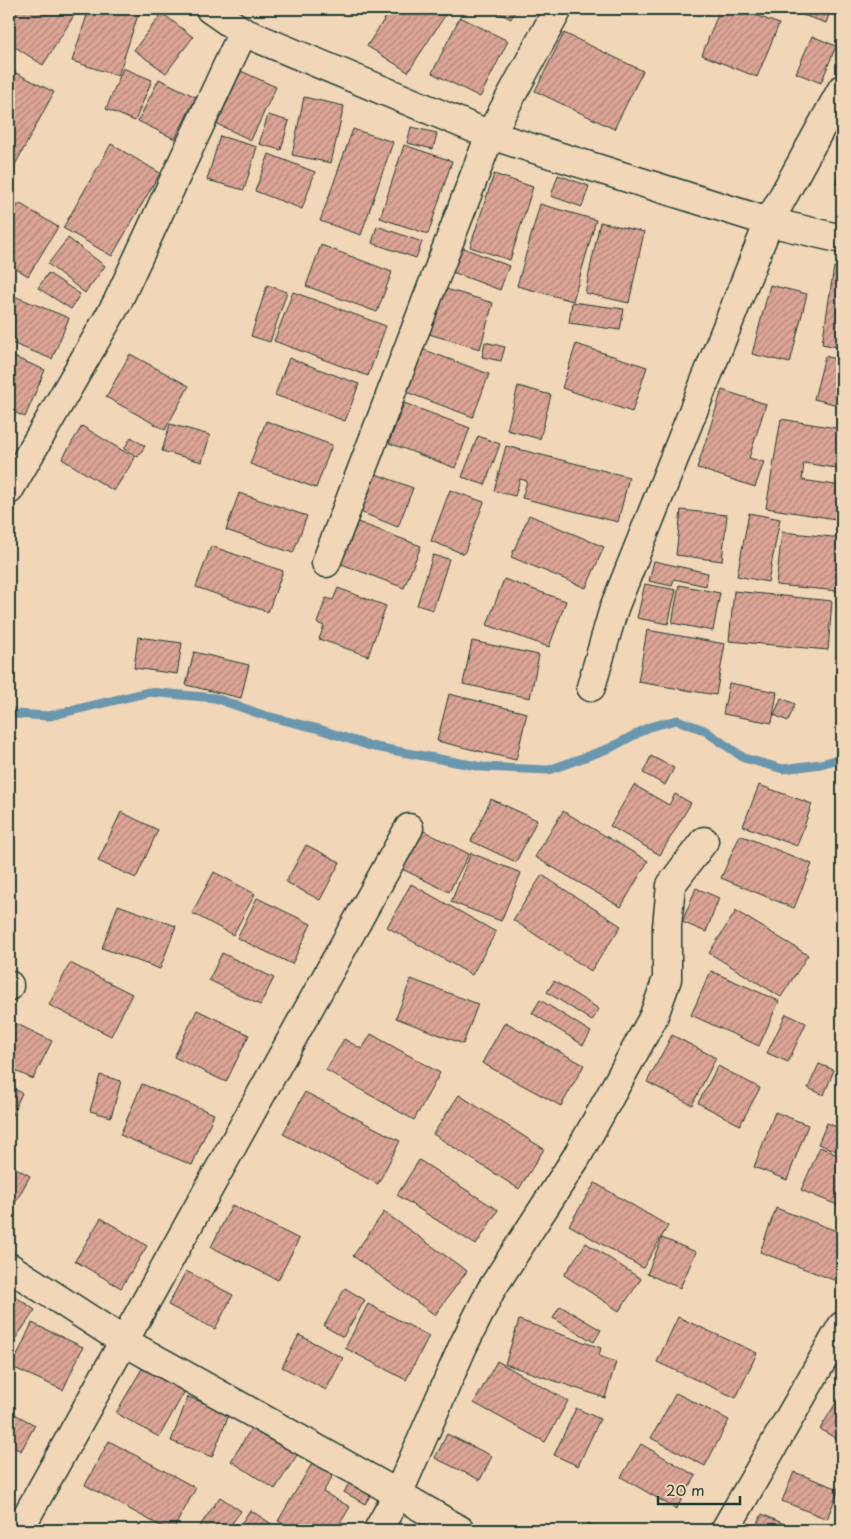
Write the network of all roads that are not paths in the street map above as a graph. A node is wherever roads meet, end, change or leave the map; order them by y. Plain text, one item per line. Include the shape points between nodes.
1 (210, 9) edge
2 (558, 9) edge
3 (243, 32) junction
4 (842, 89) edge
5 (490, 135) junction
6 (769, 222) junction
7 (842, 239) edge
8 (9, 490) edge
9 (326, 563) dead end
10 (591, 687) dead end
11 (409, 828) dead end
12 (704, 841) dead end
13 (9, 1267) edge
14 (842, 1326) edge
15 (125, 1342) junction
16 (398, 1494) junction
17 (19, 1530) edge
18 (378, 1530) edge
19 (460, 1530) edge
20 (725, 1530) edge

1 - 3 street
2 - 5 street
3 - 5 street
3 - 8 street via 117,303
4 - 6 street
5 - 6 street
5 - 9 street
6 - 7 street
6 - 10 street via 614,608
11 - 15 street
12 - 16 street via 671,885 666,926 666,979 653,1018 576,1158 491,1290
13 - 15 street
14 - 20 street
15 - 16 street
15 - 17 street
16 - 18 street
16 - 19 street

